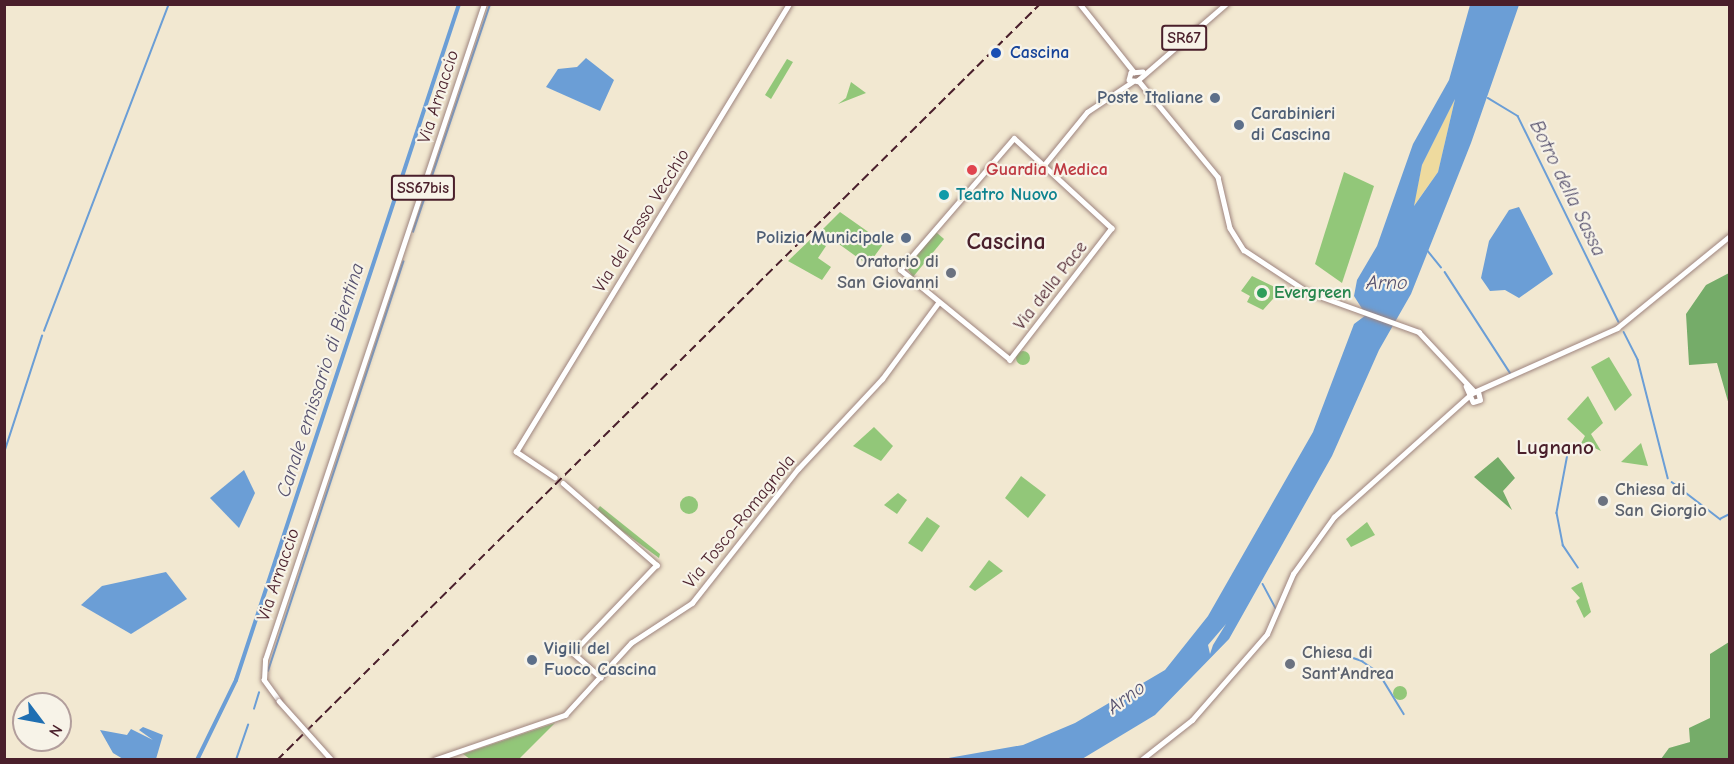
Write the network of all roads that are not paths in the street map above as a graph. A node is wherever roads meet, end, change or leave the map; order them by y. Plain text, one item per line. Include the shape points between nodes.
1 (484, 4) edge
2 (789, 4) edge
3 (1080, 4) edge
4 (1226, 4) edge
5 (1133, 78) junction
6 (1051, 160) junction
7 (1044, 165) junction
8 (1052, 172) junction
9 (1730, 236) edge
10 (938, 303) junction
11 (1490, 389) junction
12 (1474, 393) junction
13 (1481, 398) junction
14 (1473, 402) junction
15 (1463, 406) junction
16 (555, 478) dead end
17 (563, 483) dead end
18 (601, 676) junction
19 (332, 759) edge
20 (434, 759) edge
21 (1141, 759) edge

1 - 19 main road, Via Arnaccio / SS67bis, bridge via 265,660 264,680
2 - 16 main road, Via del Fosso Vecchio via 516,452
3 - 5 main road
4 - 5 main road, SR67
5 - 6 main road, SR67 via 1084,115
5 - 12 main road via 1218,177 1230,228 1241,247 1286,281 1407,327 1430,341
6 - 7 main road, SR67
6 - 8 main road
7 - 8 main road
7 - 10 main road via 1014,138 901,268
8 - 10 main road, Via della Pace via 1112,227 1010,360
9 - 11 main road via 1627,322
10 - 18 main road, Via Tosco-Romagnola via 882,379 798,469 697,598 631,643
11 - 12 main road
11 - 13 main road
12 - 13 main road
12 - 14 main road
12 - 15 main road
13 - 14 main road
14 - 15 main road
15 - 21 main road via 1334,517 1293,574 1278,616 1261,642 1192,720
17 - 18 main road via 657,565 573,653
18 - 20 main road, Via Tosco-Romagnola via 565,715

